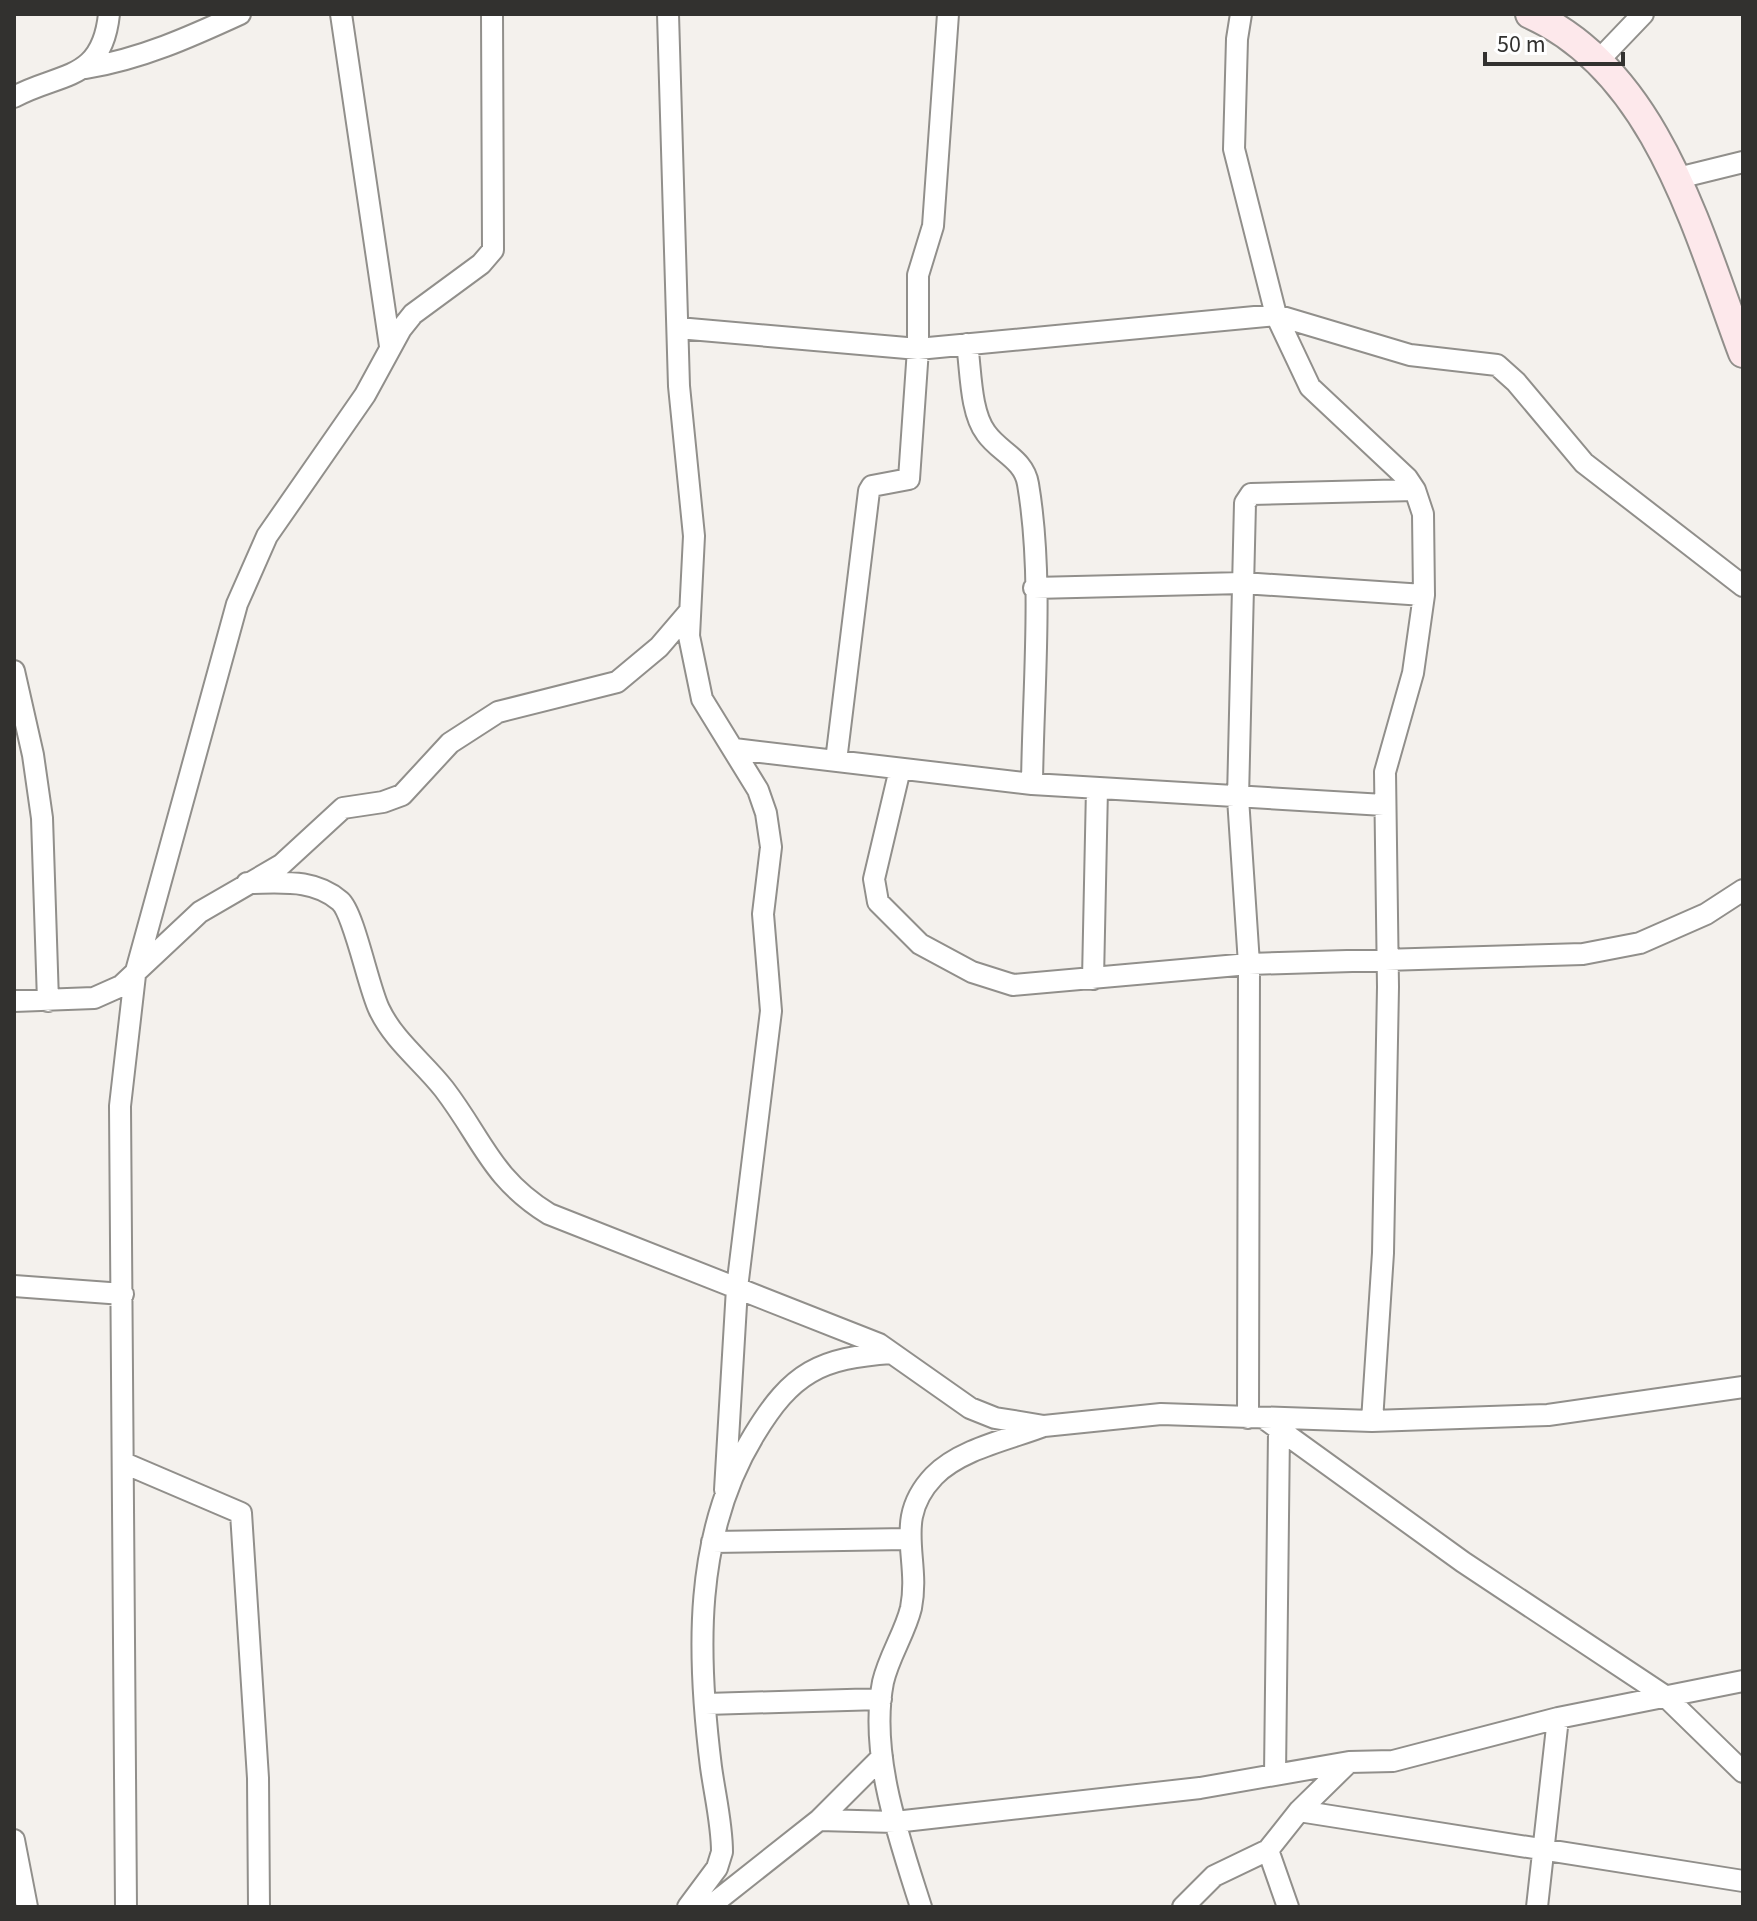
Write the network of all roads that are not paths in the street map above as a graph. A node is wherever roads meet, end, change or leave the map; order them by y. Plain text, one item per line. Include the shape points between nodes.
1 (109, 14) edge
2 (240, 14) edge
3 (341, 14) edge
4 (492, 14) edge
5 (668, 14) edge
6 (948, 14) edge
7 (1241, 14) edge
8 (1643, 14) edge
9 (1541, 16) edge
10 (1599, 60) junction
11 (86, 68) junction
12 (14, 97) edge
13 (1743, 162) edge
14 (1674, 179) junction
15 (1276, 315) junction
16 (678, 328) junction
17 (967, 344) junction
18 (390, 346) junction
19 (918, 349) junction
20 (1743, 353) edge
21 (1415, 490) junction
22 (1243, 583) junction
23 (1743, 586) edge
24 (1034, 588) junction
25 (1424, 595) junction
26 (689, 612) junction
27 (14, 671) edge
28 (734, 749) junction
29 (836, 761) junction
30 (900, 769) junction
31 (1032, 784) junction
32 (1097, 788) junction
33 (1238, 798) junction
34 (1384, 805) junction
35 (247, 883) junction
36 (1743, 890) edge
37 (1387, 961) junction
38 (1249, 964) junction
39 (135, 975) junction
40 (1093, 979) junction
41 (14, 1001) edge
42 (48, 1001) junction
43 (14, 1286) edge
44 (737, 1288) junction
45 (123, 1294) junction
46 (895, 1353) junction
47 (1743, 1387) edge
48 (1372, 1421) junction
49 (1264, 1423) junction
50 (1044, 1426) junction
51 (124, 1463) junction
52 (725, 1490) junction
53 (908, 1539) junction
54 (712, 1542) junction
55 (1743, 1681) edge
56 (1665, 1696) junction
57 (881, 1699) junction
58 (706, 1704) junction
59 (1558, 1718) junction
60 (882, 1757) junction
61 (1349, 1762) junction
62 (1743, 1772) edge
63 (1275, 1775) junction
64 (1299, 1811) junction
65 (819, 1820) junction
66 (895, 1822) junction
67 (14, 1840) edge
68 (1542, 1849) junction
69 (1268, 1850) junction
70 (1743, 1881) edge
71 (27, 1907) edge
72 (126, 1907) edge
73 (259, 1907) edge
74 (688, 1907) edge
75 (709, 1907) edge
76 (921, 1907) edge
77 (1183, 1907) edge
78 (1288, 1907) edge
79 (1537, 1907) edge

1 - 11 street via 103,40
2 - 11 street via 163,48
3 - 18 street
4 - 18 street via 493,250 413,314
5 - 16 street
6 - 19 street via 933,226 918,275
7 - 15 street via 1234,149
8 - 10 street
9 - 10 street
10 - 14 street via 1645,122
11 - 12 street
13 - 14 street
14 - 20 street
15 - 17 street
15 - 21 street via 1310,387 1378,448
15 - 23 street via 1401,353 1497,365 1584,463
16 - 19 street
16 - 26 street via 694,536
17 - 19 street
17 - 24 street via 985,433 1021,467 1028,481
18 - 39 street via 365,395 285,505 250,567
19 - 29 street via 909,479 869,491
21 - 22 street via 1248,495
21 - 25 street via 1423,514
22 - 24 street
22 - 25 street
22 - 33 street
24 - 31 street
25 - 34 street via 1413,673 1388,750
26 - 28 street via 702,699
26 - 35 street via 659,647 617,682 498,712 450,743 402,795 343,808 294,855
27 - 42 street via 42,818
28 - 29 street
28 - 44 street via 758,790 771,847 763,914 771,1011
29 - 30 street
30 - 31 street
30 - 40 street via 874,879 878,902 887,913 920,944 989,980 1032,984
31 - 32 street
32 - 33 street
32 - 40 street
33 - 34 street
33 - 38 street
34 - 37 street
35 - 39 street via 200,912
35 - 44 street via 318,887 346,906 380,1013 444,1089 513,1189 549,1214
36 - 37 street via 1706,914 1612,950
37 - 38 street
37 - 48 street via 1383,1253
38 - 40 street
38 - 49 street
39 - 42 street via 94,998
39 - 45 street via 120,1106
41 - 42 street
43 - 45 street
44 - 46 street
44 - 52 street
45 - 51 street
46 - 50 street via 970,1408
46 - 52 street via 838,1358 804,1375 762,1421
47 - 48 street via 1576,1414
48 - 49 street
49 - 50 street via 1161,1414
49 - 56 street
49 - 63 street
50 - 53 street via 952,1462 936,1474 912,1508
51 - 72 street
51 - 73 street via 241,1513 258,1763
52 - 54 street
53 - 54 street
53 - 57 street via 911,1607
54 - 58 street via 702,1599
55 - 56 street
56 - 59 street
56 - 62 street
57 - 58 street
57 - 60 street
58 - 74 street via 722,1852 717,1868
59 - 61 street via 1393,1761
59 - 68 street
60 - 65 street
60 - 66 street
61 - 63 street
61 - 64 street
63 - 66 street
64 - 68 street
64 - 69 street
65 - 66 street
65 - 75 street
66 - 76 street
67 - 71 street
68 - 70 street
68 - 79 street
69 - 77 street via 1214,1876
69 - 78 street

